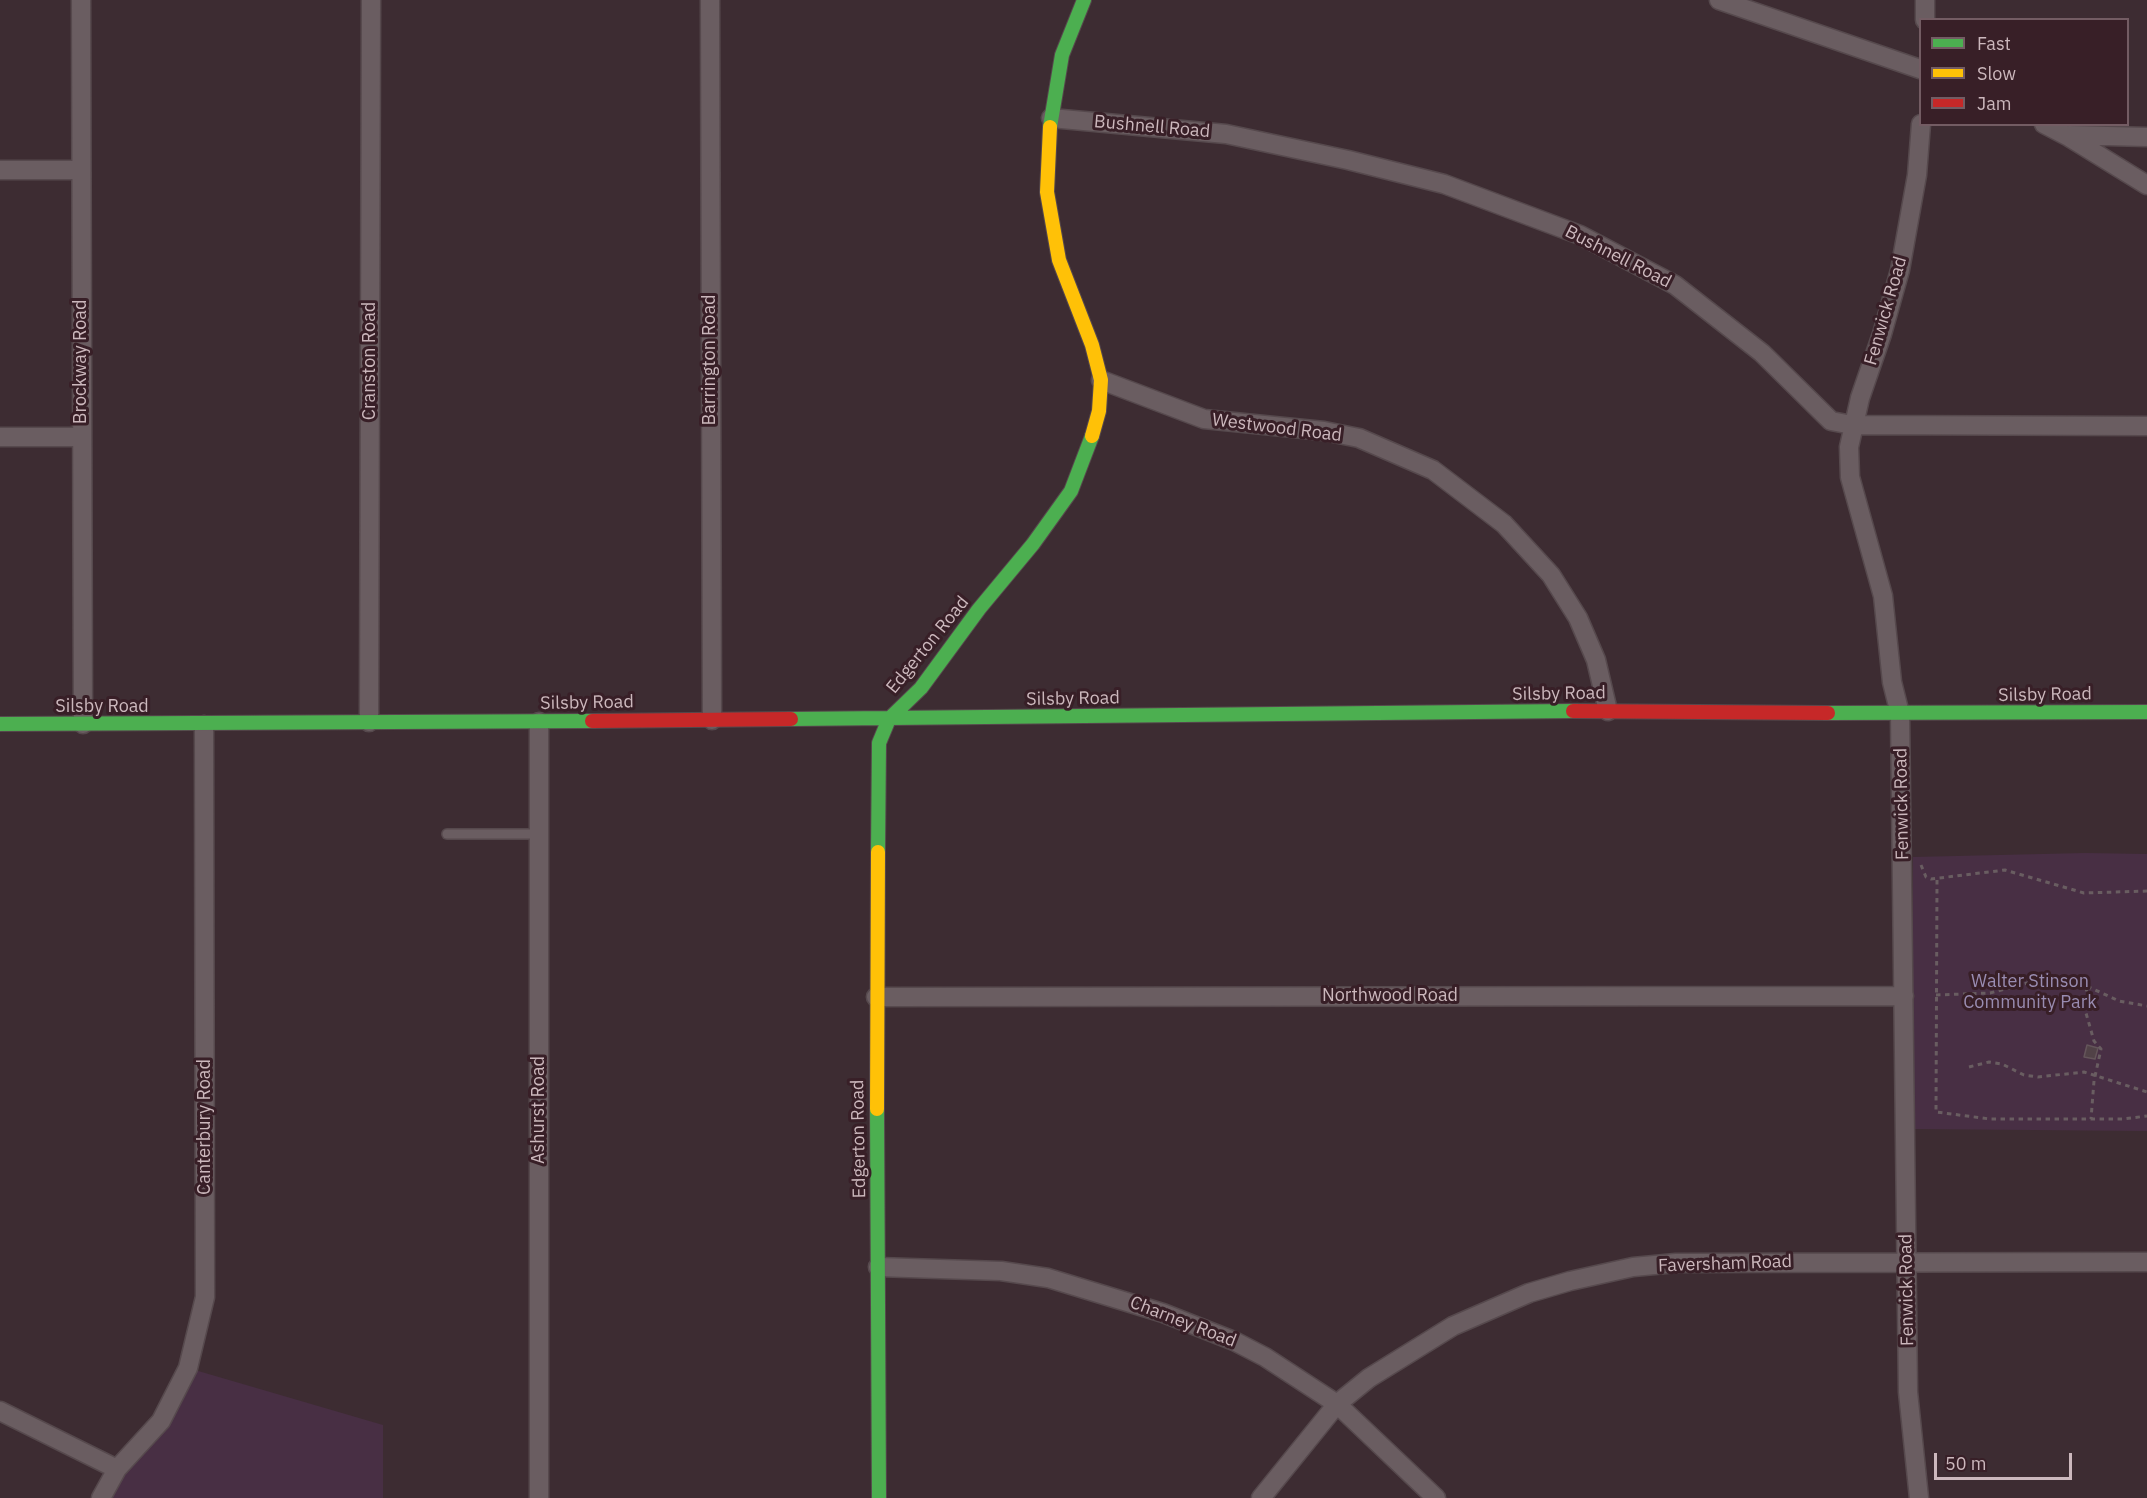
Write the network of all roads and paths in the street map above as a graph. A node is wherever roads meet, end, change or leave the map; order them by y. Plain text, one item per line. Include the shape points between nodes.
1 (81, 0) edge
2 (371, 0) edge
3 (710, 0) edge
4 (1084, 0) edge
5 (1719, 0) edge
6 (1925, 0) edge
7 (1925, 18) edge
8 (1919, 69) edge
9 (1051, 118) junction
10 (1921, 126) edge
11 (2048, 126) edge
12 (2064, 135) junction
13 (2147, 137) edge
14 (0, 170) edge
15 (81, 170) junction
16 (2147, 185) edge
17 (1101, 380) junction
18 (1852, 425) junction
19 (2147, 426) edge
20 (0, 436) edge
21 (80, 436) junction
22 (1608, 711) junction
23 (2147, 712) edge
24 (1900, 714) junction
25 (889, 719) junction
26 (712, 720) junction
27 (369, 722) junction
28 (539, 722) junction
29 (0, 724) edge
30 (82, 724) junction
31 (204, 725) junction
32 (447, 834) dead end
33 (539, 834) junction
34 (1921, 856) dead end
35 (1936, 880) junction
36 (2147, 891) edge
37 (2087, 987) junction
38 (1936, 995) junction
39 (1904, 996) junction
40 (876, 997) junction
41 (2147, 1006) edge
42 (1969, 1067) dead end
43 (2095, 1074) junction
44 (2147, 1092) edge
45 (2147, 1116) edge
46 (2091, 1119) junction
47 (1906, 1262) junction
48 (2147, 1262) edge
49 (878, 1267) junction
50 (1337, 1404) junction
51 (0, 1412) edge
52 (117, 1469) junction
53 (101, 1498) edge
54 (539, 1498) edge
55 (879, 1498) edge
56 (1261, 1498) edge
57 (1436, 1498) edge
58 (1919, 1498) edge

1 - 15 street, Brockway Road
2 - 27 street, Cranston Road
3 - 26 street, Barrington Road
4 - 9 street, Edgerton Road via 1062,55
5 - 8 street
6 - 7 street
9 - 17 street, Edgerton Road via 1047,167 1051,226
9 - 18 street, Bushnell Road via 1226,134 1348,160 1444,184 1580,235 1675,285 1761,353 1831,422
10 - 18 street, Fenwick Road via 1917,175 1900,270
11 - 12 street
12 - 13 street
12 - 16 street
14 - 15 street
15 - 21 street, Brockway Road
17 - 22 street, Westwood Road via 1204,419 1359,438 1433,470 1504,524 1551,575 1578,618 1596,660
17 - 25 street, Edgerton Road via 1092,437 1071,491 921,688
18 - 19 street, Bushnell Road
18 - 24 street, Fenwick Road via 1850,477 1884,596
20 - 21 street
21 - 30 street, Brockway Road
22 - 24 street, Silsby Road
22 - 25 street, Silsby Road
23 - 24 street, Silsby Road
24 - 39 street, Fenwick Road
25 - 26 street, Silsby Road
25 - 40 street, Edgerton Road via 879,743
26 - 28 street, Silsby Road
27 - 28 street, Silsby Road
27 - 31 street, Silsby Road
28 - 33 street, Ashurst Road
29 - 30 street, Silsby Road
30 - 31 street, Silsby Road
31 - 52 street, Canterbury Road via 205,1297 188,1368 161,1421
32 - 33 lane
33 - 54 street, Ashurst Road
34 - 35 path via 1926,877
35 - 36 path via 2005,870 2084,893
35 - 38 path
37 - 38 path via 2044,981 1990,993
37 - 41 path via 2119,1001
37 - 43 path via 2084,1006 2094,1041 2101,1049
38 - 46 path via 1936,1112 1990,1119
39 - 40 street, Northwood Road
39 - 47 street, Fenwick Road
40 - 49 street, Edgerton Road
42 - 43 path via 1989,1062 2037,1077 2077,1071
43 - 44 path
43 - 46 path
45 - 46 path
47 - 48 street, Faversham Road
47 - 50 street, Faversham Road via 1676,1263 1633,1267 1570,1281 1529,1293 1453,1326 1369,1378
47 - 58 street, Fenwick Road via 1908,1392
49 - 50 street, Charney Road via 1001,1271 1098,1291 1234,1341
49 - 55 street, Edgerton Road
50 - 56 street, Faversham Road
50 - 57 street, Charney Road
51 - 52 street
52 - 53 street, Canterbury Road

